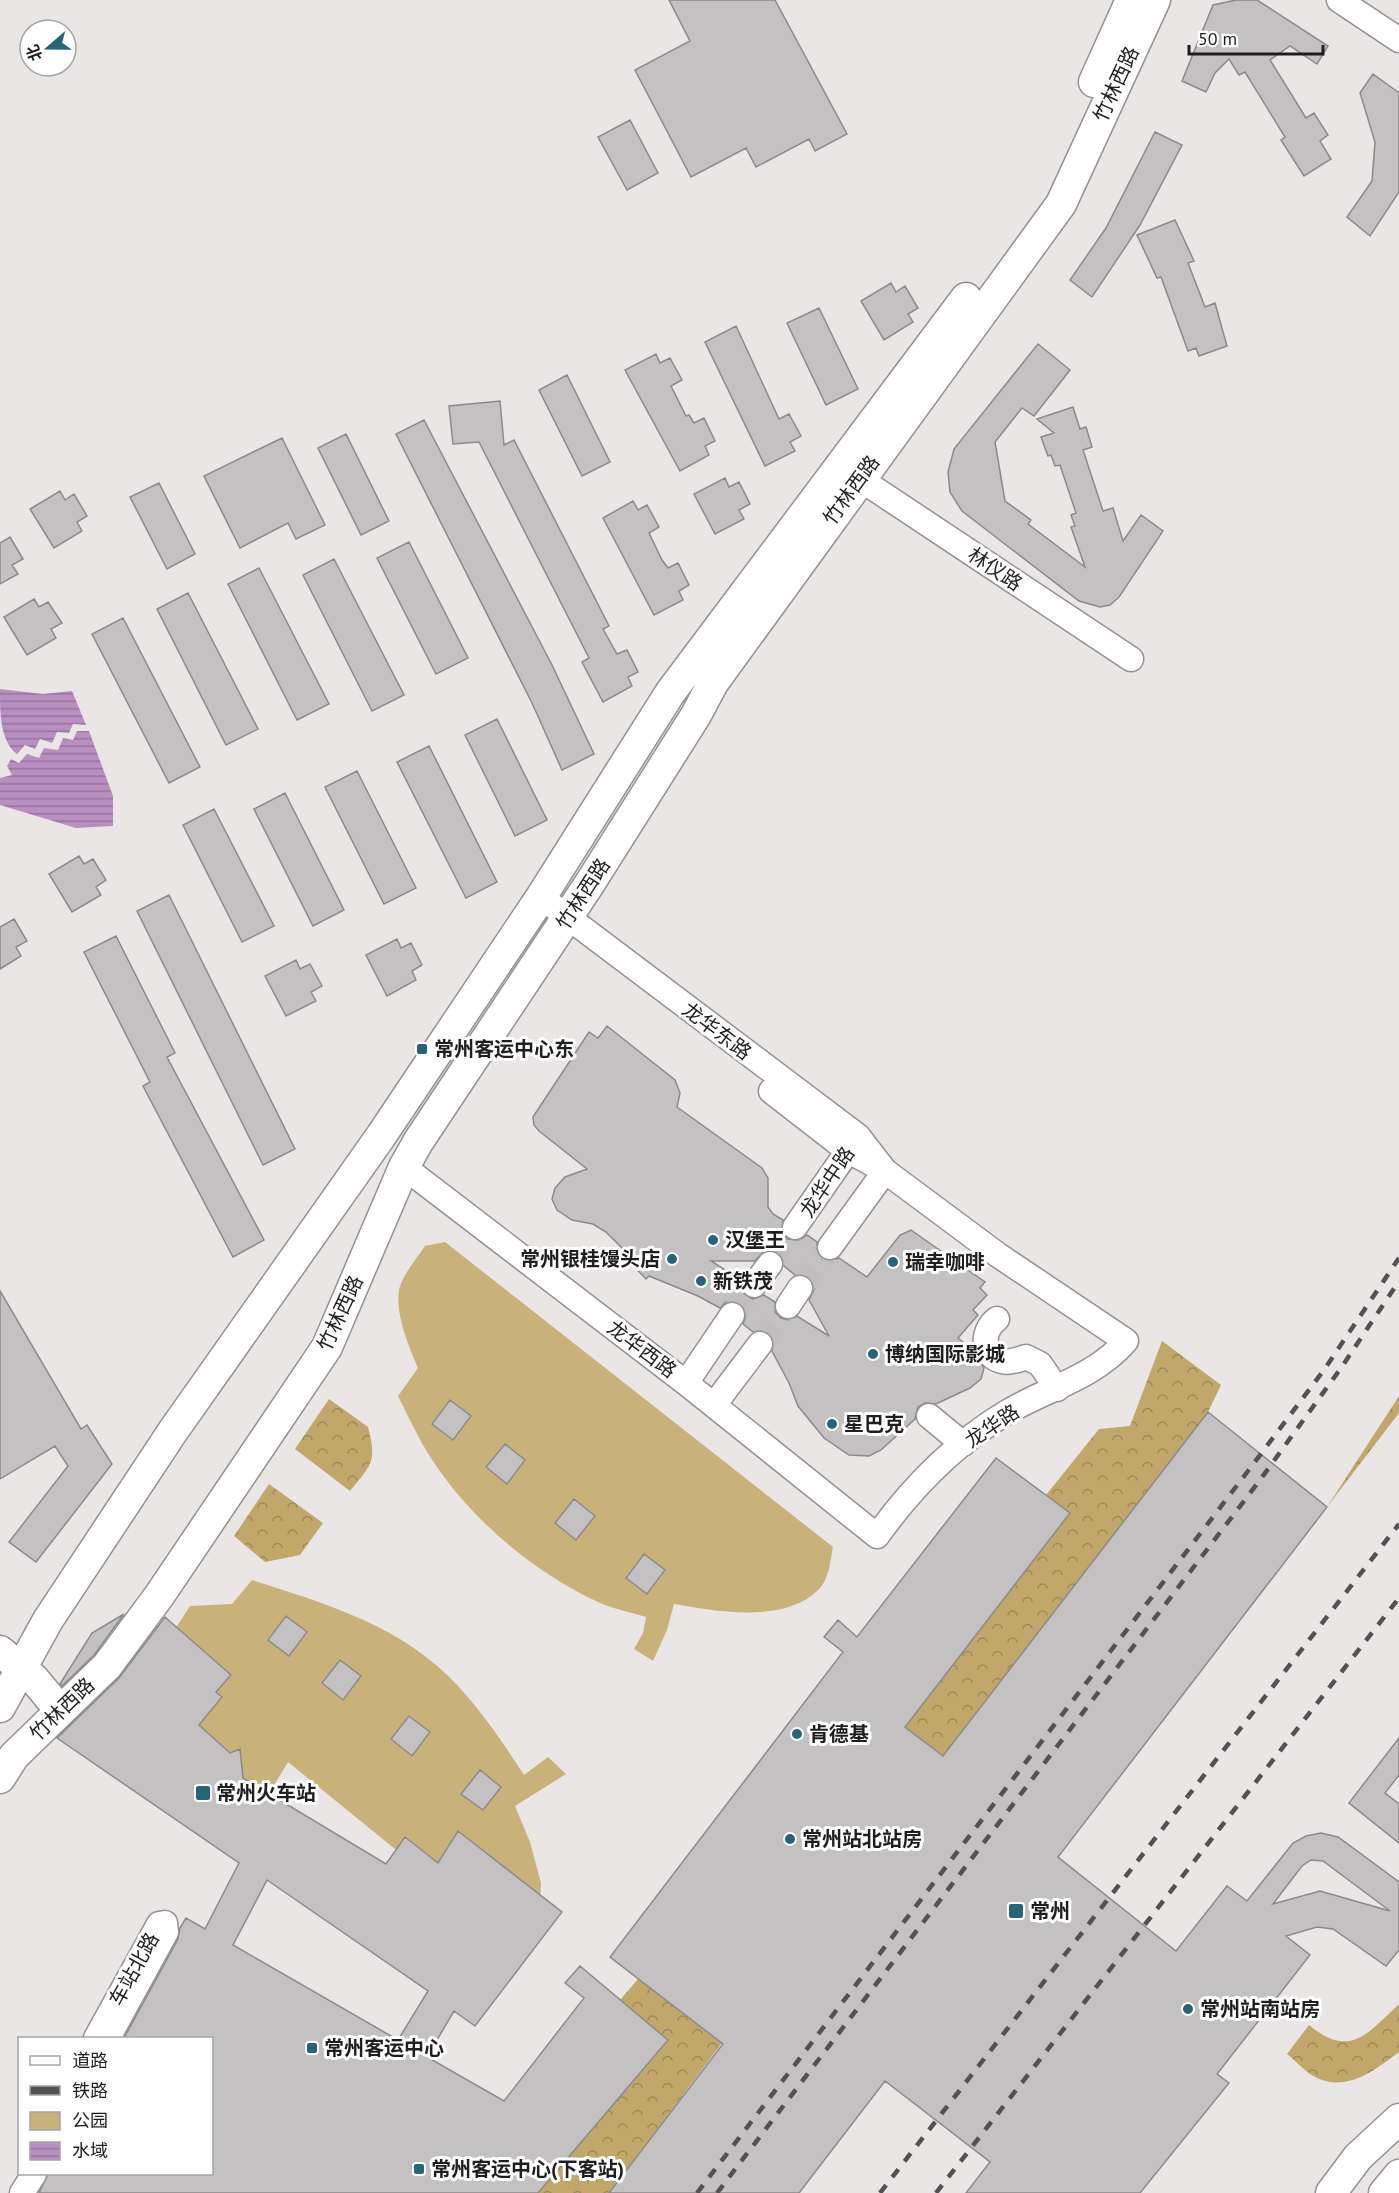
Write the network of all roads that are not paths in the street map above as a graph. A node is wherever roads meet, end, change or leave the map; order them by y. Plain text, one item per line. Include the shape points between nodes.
1 (1131, 0) edge
2 (1155, 0) edge
3 (1339, 0) edge
4 (1399, 40) edge
5 (860, 479) junction
6 (1131, 659) dead end
7 (537, 903) junction
8 (564, 923) junction
9 (853, 1143) junction
10 (404, 1167) junction
11 (885, 1171) junction
12 (795, 1227) tunnel mouth
13 (830, 1247) tunnel mouth
14 (770, 1264) tunnel mouth
15 (754, 1285) tunnel mouth
16 (732, 1315) tunnel mouth
17 (997, 1319) dead end
18 (1126, 1341) joint
19 (760, 1344) tunnel mouth
20 (686, 1383) junction
21 (1057, 1389) junction
22 (714, 1405) junction
23 (929, 1416) dead end
24 (963, 1444) junction
25 (877, 1536) joint
26 (18, 1666) edge
27 (0, 1705) edge
28 (60, 1709) junction
29 (0, 1778) edge
30 (97, 2037) edge
31 (109, 2037) edge
32 (1399, 2119) edge
33 (20, 2175) edge
34 (33, 2175) edge
35 (1399, 2175) edge
36 (10, 2193) edge
37 (22, 2193) edge
38 (1331, 2193) edge
39 (1384, 2193) edge

1 - 7 main road, 竹林西路 via 1044,193 670,693
2 - 5 main road, 竹林西路 via 1061,204
3 - 4 street
5 - 6 street, 林仪路
5 - 8 main road, 竹林西路 via 713,684
7 - 8 street, 龙华东路
7 - 26 main road, 竹林西路 via 381,1136 173,1431
8 - 9 street, 龙华东路
8 - 10 main road, 竹林西路
9 - 11 street, 龙华东路
9 - 12 street, 龙华中路
10 - 20 street, 龙华西路
10 - 28 main road, 竹林西路 via 327,1347 159,1596 107,1666
11 - 13 street, 龙华中路
11 - 18 street, 龙华东路 via 998,1255
14 - 15 street
16 - 20 street
17 - 21 street via 988,1326 984,1337 989,1351 1000,1361 1026,1357 1040,1364
18 - 21 street, 龙华路 via 1074,1381
19 - 22 street
20 - 22 street, 龙华西路
21 - 24 street, 龙华路 via 1011,1410
22 - 25 street, 龙华西路
23 - 24 street
24 - 25 street, 龙华路 via 902,1501
26 - 27 main road, 竹林西路
26 - 28 main road
27 - 28 main road
28 - 29 main road, 竹林西路 via 14,1756
30 - 31 street, 车站北路 via 159,1924 165,1923 166,1932
32 - 38 main road via 1358,2157
33 - 36 street
34 - 37 street
35 - 39 main road

